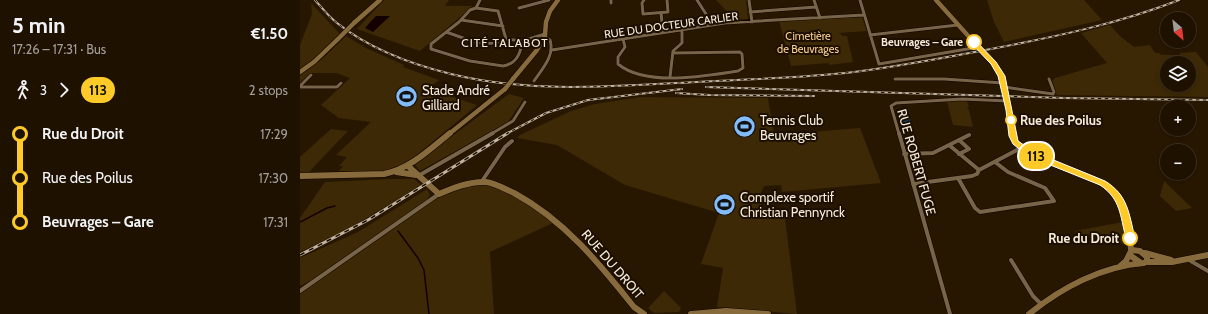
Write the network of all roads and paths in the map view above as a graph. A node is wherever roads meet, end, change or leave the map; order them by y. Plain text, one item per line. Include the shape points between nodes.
1 (480, 0) edge
2 (549, 0) edge
3 (558, 0) edge
4 (644, 0) edge
5 (667, 0) edge
6 (697, 0) edge
7 (749, 0) edge
8 (814, 0) edge
9 (860, 0) edge
10 (936, 0) edge
11 (379, 1) edge
12 (537, 1) edge
13 (816, 7) junction
14 (476, 8) junction
15 (518, 8) dead end
16 (668, 12) junction
17 (750, 12) junction
18 (661, 13) junction
19 (864, 15) junction
20 (669, 16) dead end
21 (820, 18) junction
22 (461, 20) junction
23 (752, 22) junction
24 (713, 25) junction
25 (958, 25) junction
26 (503, 26) junction
27 (682, 29) junction
28 (446, 32) junction
29 (663, 32) junction
30 (870, 34) junction
31 (544, 35) junction
32 (506, 39) junction
33 (623, 39) junction
34 (522, 41) junction
35 (979, 47) junction
36 (552, 50) junction
37 (673, 53) junction
38 (300, 72) edge
39 (311, 75) dead end
40 (670, 77) junction
41 (895, 80) dead end
42 (1049, 80) dead end
43 (534, 81) dead end
44 (341, 83) dead end
45 (1004, 85) junction
46 (300, 86) edge
47 (1008, 101) junction
48 (524, 102) dead end
49 (969, 135) dead end
50 (959, 140) junction
51 (512, 141) dead end
52 (949, 145) junction
53 (1021, 148) junction
54 (904, 154) junction
55 (959, 154) junction
56 (995, 162) junction
57 (408, 166) junction
58 (979, 170) junction
59 (396, 172) junction
60 (300, 176) edge
61 (418, 176) junction
62 (958, 178) junction
63 (482, 181) junction
64 (913, 184) junction
65 (439, 194) junction
66 (1130, 239) junction
67 (1141, 251) junction
68 (1130, 252) junction
69 (1208, 255) edge
70 (1011, 260) dead end
71 (1189, 260) junction
72 (1179, 261) junction
73 (1143, 263) junction
74 (1117, 268) junction
75 (1208, 271) edge
76 (300, 291) edge
77 (1041, 304) junction
78 (644, 314) edge
79 (691, 314) edge
80 (768, 314) edge
81 (950, 314) edge
82 (1029, 314) edge

1 - 14 street
2 - 12 street
3 - 31 street via 551,9
4 - 18 street via 643,14
5 - 16 street
6 - 24 street
7 - 17 street
8 - 13 street
9 - 19 street
10 - 25 street
11 - 38 street, bridge via 332,46
12 - 15 street
13 - 17 street
13 - 21 street
14 - 22 street via 470,10
14 - 26 street via 498,10
16 - 18 street
16 - 20 street
17 - 23 street
18 - 29 street
19 - 21 street, RUE DU DOCTEUR CARLIER
19 - 30 street
21 - 23 street, RUE DU DOCTEUR CARLIER
22 - 26 street
22 - 28 street
23 - 24 street, RUE DU DOCTEUR CARLIER
24 - 27 street, RUE DU DOCTEUR CARLIER
25 - 30 street
25 - 35 street
26 - 32 street
27 - 29 street, RUE DU DOCTEUR CARLIER
27 - 37 street via 682,43
28 - 32 street via 488,44
28 - 34 street via 431,44 431,49 501,66 509,65 520,55
29 - 33 street, RUE DU DOCTEUR CARLIER
30 - 35 street via 879,64
31 - 34 street
31 - 36 street via 550,40
31 - 57 street, bridge via 534,55 505,89
32 - 34 street
33 - 36 street, RUE DU DOCTEUR CARLIER
33 - 40 street via 625,47 617,60 620,67 643,77
35 - 45 street via 996,66
36 - 43 street
37 - 40 street
37 - 40 street via 740,52 743,67 737,72
39 - 46 street
41 - 45 street via 944,79
42 - 45 street via 1053,94
44 - 46 street via 337,87
45 - 47 street
47 - 53 street via 1013,138
47 - 54 street, RUE ROBERT FUGE via 962,99 893,104 891,108
48 - 61 street via 512,122
49 - 50 street
50 - 52 street
50 - 55 street via 969,149
51 - 63 street via 504,147
52 - 54 street via 931,153
52 - 55 street
53 - 56 street
53 - 66 street via 1112,189 1121,201
54 - 64 street, RUE ROBERT FUGE
55 - 58 street
56 - 58 street
56 - 62 street via 1008,172 1045,188 1054,201 980,212 975,208
57 - 59 street
57 - 61 street
58 - 62 street via 972,176
59 - 60 street
59 - 61 street
61 - 65 street
62 - 64 street
63 - 65 street
63 - 78 street, RUE DU DROIT via 492,183 525,199 553,220 586,248 634,307
64 - 81 street, RUE ROBERT FUGE
65 - 76 street
66 - 67 street
66 - 68 street
67 - 68 street
67 - 72 street via 1163,259
67 - 73 street via 1148,258
68 - 73 street via 1134,259
68 - 74 street via 1125,262
69 - 71 street
70 - 77 street via 1033,296
71 - 72 street
71 - 75 street
72 - 73 street
73 - 74 street
74 - 77 street via 1074,284
77 - 82 street
79 - 80 street via 726,311

